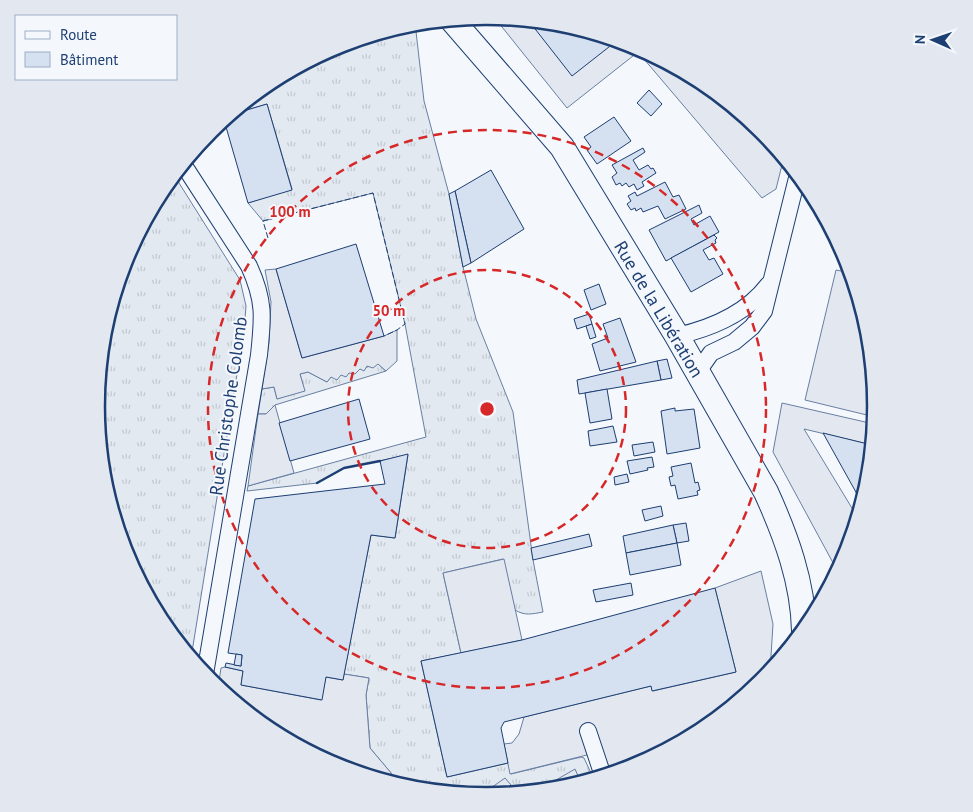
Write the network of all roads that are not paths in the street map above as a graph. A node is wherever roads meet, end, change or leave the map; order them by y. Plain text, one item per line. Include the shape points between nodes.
1 (458, 26) edge
2 (187, 170) edge
3 (796, 183) edge
4 (771, 282) junction
5 (677, 336) junction
6 (698, 373) junction
7 (804, 616) edge
8 (206, 663) edge
9 (588, 732) dead end
10 (601, 769) edge

1 - 5 main road, Rue de la Libération via 562,147
2 - 8 street, Rue Christophe Colomb via 249,266 262,306 259,355
3 - 4 street
4 - 5 street via 759,297 730,318 700,331
4 - 6 street via 764,311 752,327 734,342 711,353
5 - 6 main road, Rue de la Libération
6 - 7 main road, Rue de la Libération via 774,510 796,571
9 - 10 street

